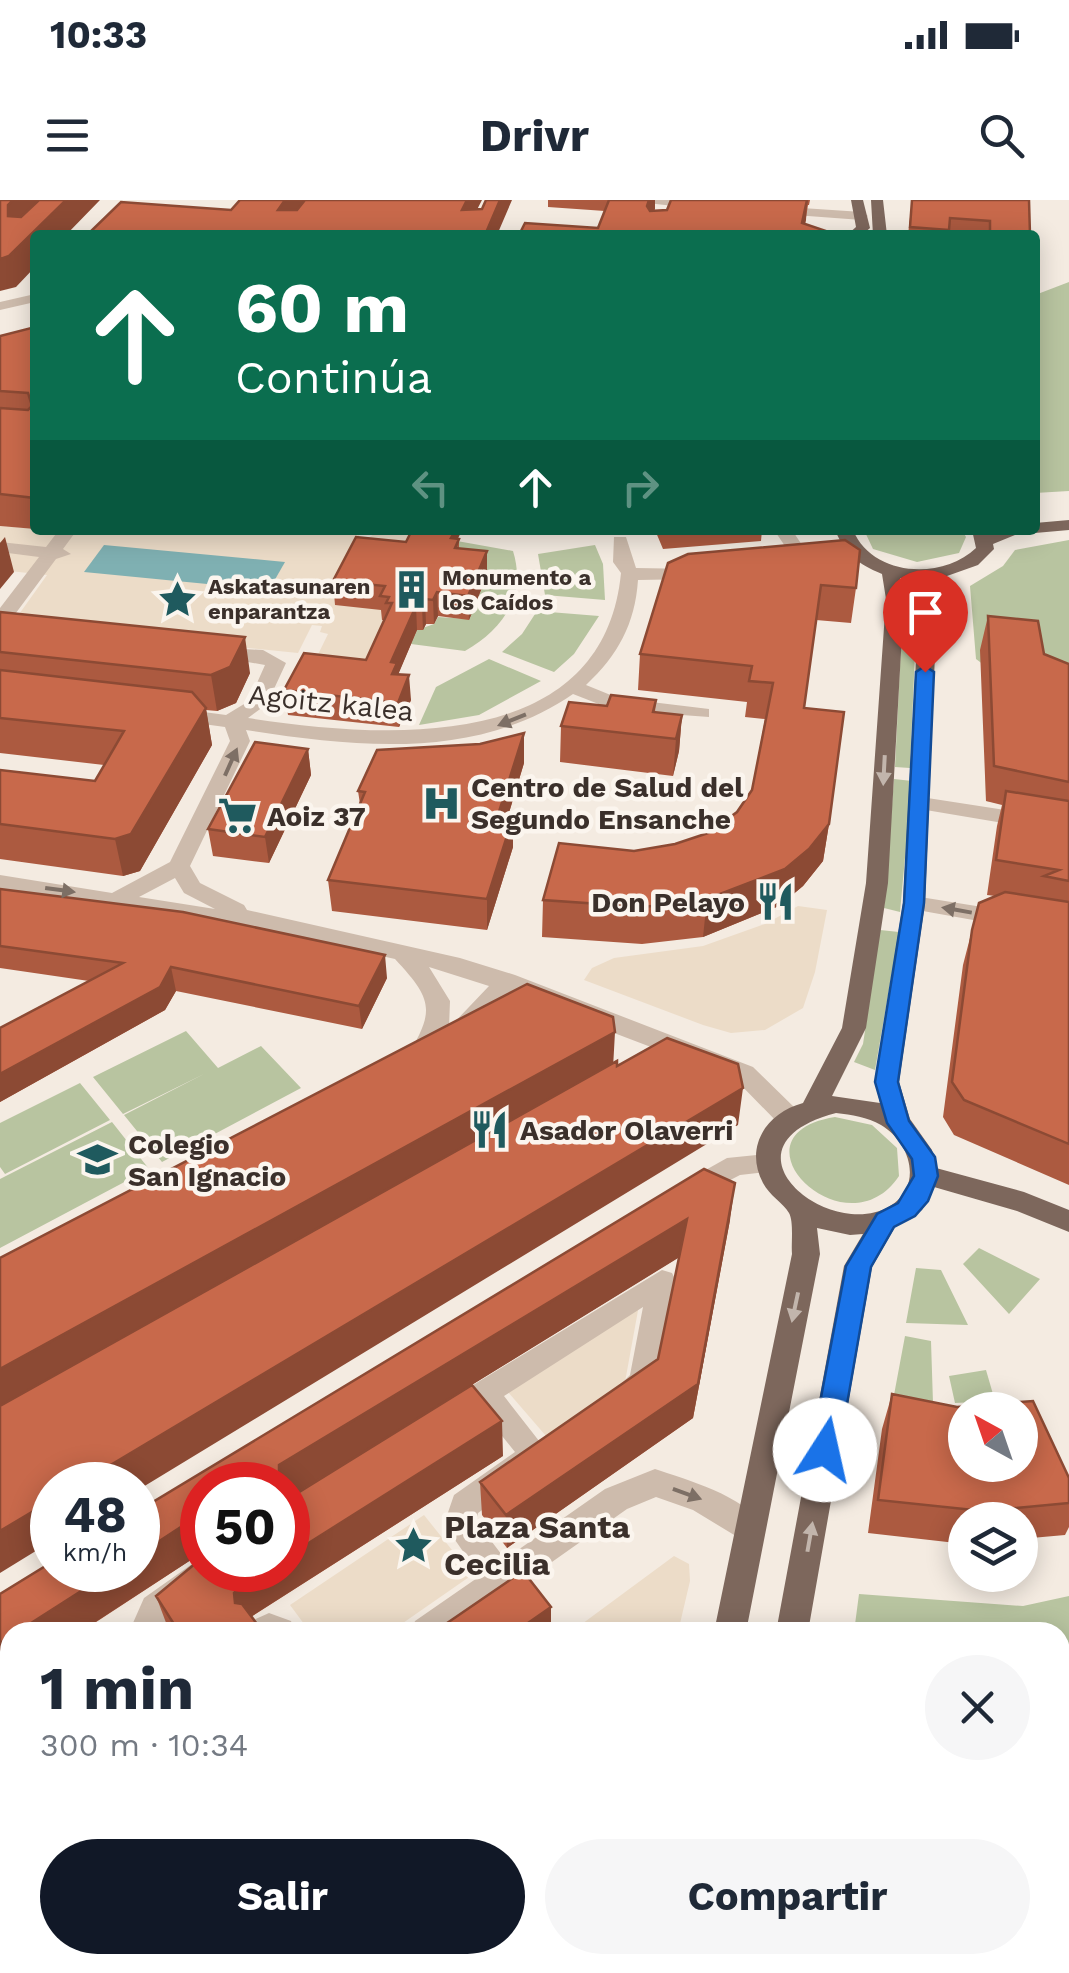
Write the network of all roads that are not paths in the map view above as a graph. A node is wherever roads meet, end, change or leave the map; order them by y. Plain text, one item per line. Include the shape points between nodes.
1 (625, 200) edge
2 (858, 200) edge
3 (877, 200) edge
4 (668, 203) junction
5 (722, 207) edge
6 (759, 209) edge
7 (862, 216) junction
8 (662, 219) edge
9 (860, 230) edge
10 (880, 230) edge
11 (30, 299) edge
12 (0, 306) edge
13 (1069, 513) edge
14 (1040, 516) edge
15 (1069, 525) edge
16 (1040, 528) edge
17 (66, 535) edge
18 (984, 535) edge
19 (616, 536) edge
20 (0, 547) edge
21 (811, 549) edge
22 (57, 553) junction
23 (864, 558) joint
24 (660, 566) junction
25 (890, 569) junction
26 (630, 573) junction
27 (939, 573) junction
28 (0, 625) edge
29 (22, 631) edge
30 (190, 649) edge
31 (572, 686) junction
32 (152, 712) edge
33 (702, 714) dead end
34 (232, 720) junction
35 (920, 802) junction
36 (1069, 827) edge
37 (179, 866) junction
38 (0, 882) edge
39 (120, 898) junction
40 (914, 903) junction
41 (249, 918) junction
42 (1069, 929) edge
43 (401, 950) junction
44 (507, 981) junction
45 (668, 1043) junction
46 (641, 1068) edge
47 (814, 1106) junction
48 (788, 1117) junction
49 (898, 1123) junction
50 (766, 1164) junction
51 (926, 1176) junction
52 (669, 1203) edge
53 (802, 1211) junction
54 (885, 1220) junction
55 (1069, 1222) edge
56 (484, 1393) junction
57 (598, 1412) edge
58 (435, 1424) edge
59 (749, 1530) junction
60 (502, 1580) junction
61 (180, 1590) edge
62 (149, 1622) edge
63 (441, 1622) edge
64 (732, 1622) edge
65 (794, 1622) edge

1 - 4 street
2 - 7 main road
3 - 10 main road
4 - 5 street
4 - 8 street
6 - 7 street
7 - 9 main road
11 - 12 street
13 - 14 main road
15 - 16 main road
17 - 22 street
18 - 27 main road via 979,558
19 - 24 street, Agoitz kalea via 637,560
19 - 26 street, Agoitz kalea
20 - 22 street
21 - 23 street
22 - 28 street
23 - 25 main road
24 - 26 street
24 - 26 street via 713,567 658,577
25 - 27 main road
25 -> 47 main road via 894,600 878,883 854,1028
26 - 31 street, Agoitz kalea via 620,634
27 - 35 main road via 928,604
28 - 29 street
30 - 34 street via 276,663 257,704
31 - 33 street via 614,704
31 -> 34 street, Agoitz kalea via 486,731 428,740
32 - 34 street
37 -> 34 street, Agoitz kalea via 240,742
35 - 36 street
35 - 40 main road
37 - 39 street
37 - 41 street via 204,897
38 -> 39 street
39 - 41 street
42 -> 40 street
40 - 49 main road via 887,1082
41 - 43 street
43 - 44 street
43 - 44 street via 428,978 442,1014 434,1040 407,1065 449,1044
44 - 45 street
45 - 46 street
45 - 48 street via 744,1073
47 - 48 main road
47 - 49 main road via 854,1105
48 - 50 main road via 770,1138
49 - 51 main road via 924,1157
50 - 52 street via 736,1166
50 - 53 main road via 778,1190
51 - 54 main road via 906,1210
51 - 55 main road via 1024,1202
53 - 54 main road via 828,1222
53 -> 59 main road via 806,1254
65 -> 54 main road via 858,1266
56 - 57 street via 662,1281 643,1382
56 - 58 street
56 - 60 street via 544,1449 464,1505 460,1524
60 -> 59 street via 616,1499 655,1483 703,1500
59 - 64 main road
60 - 63 street
61 - 62 street via 155,1608

